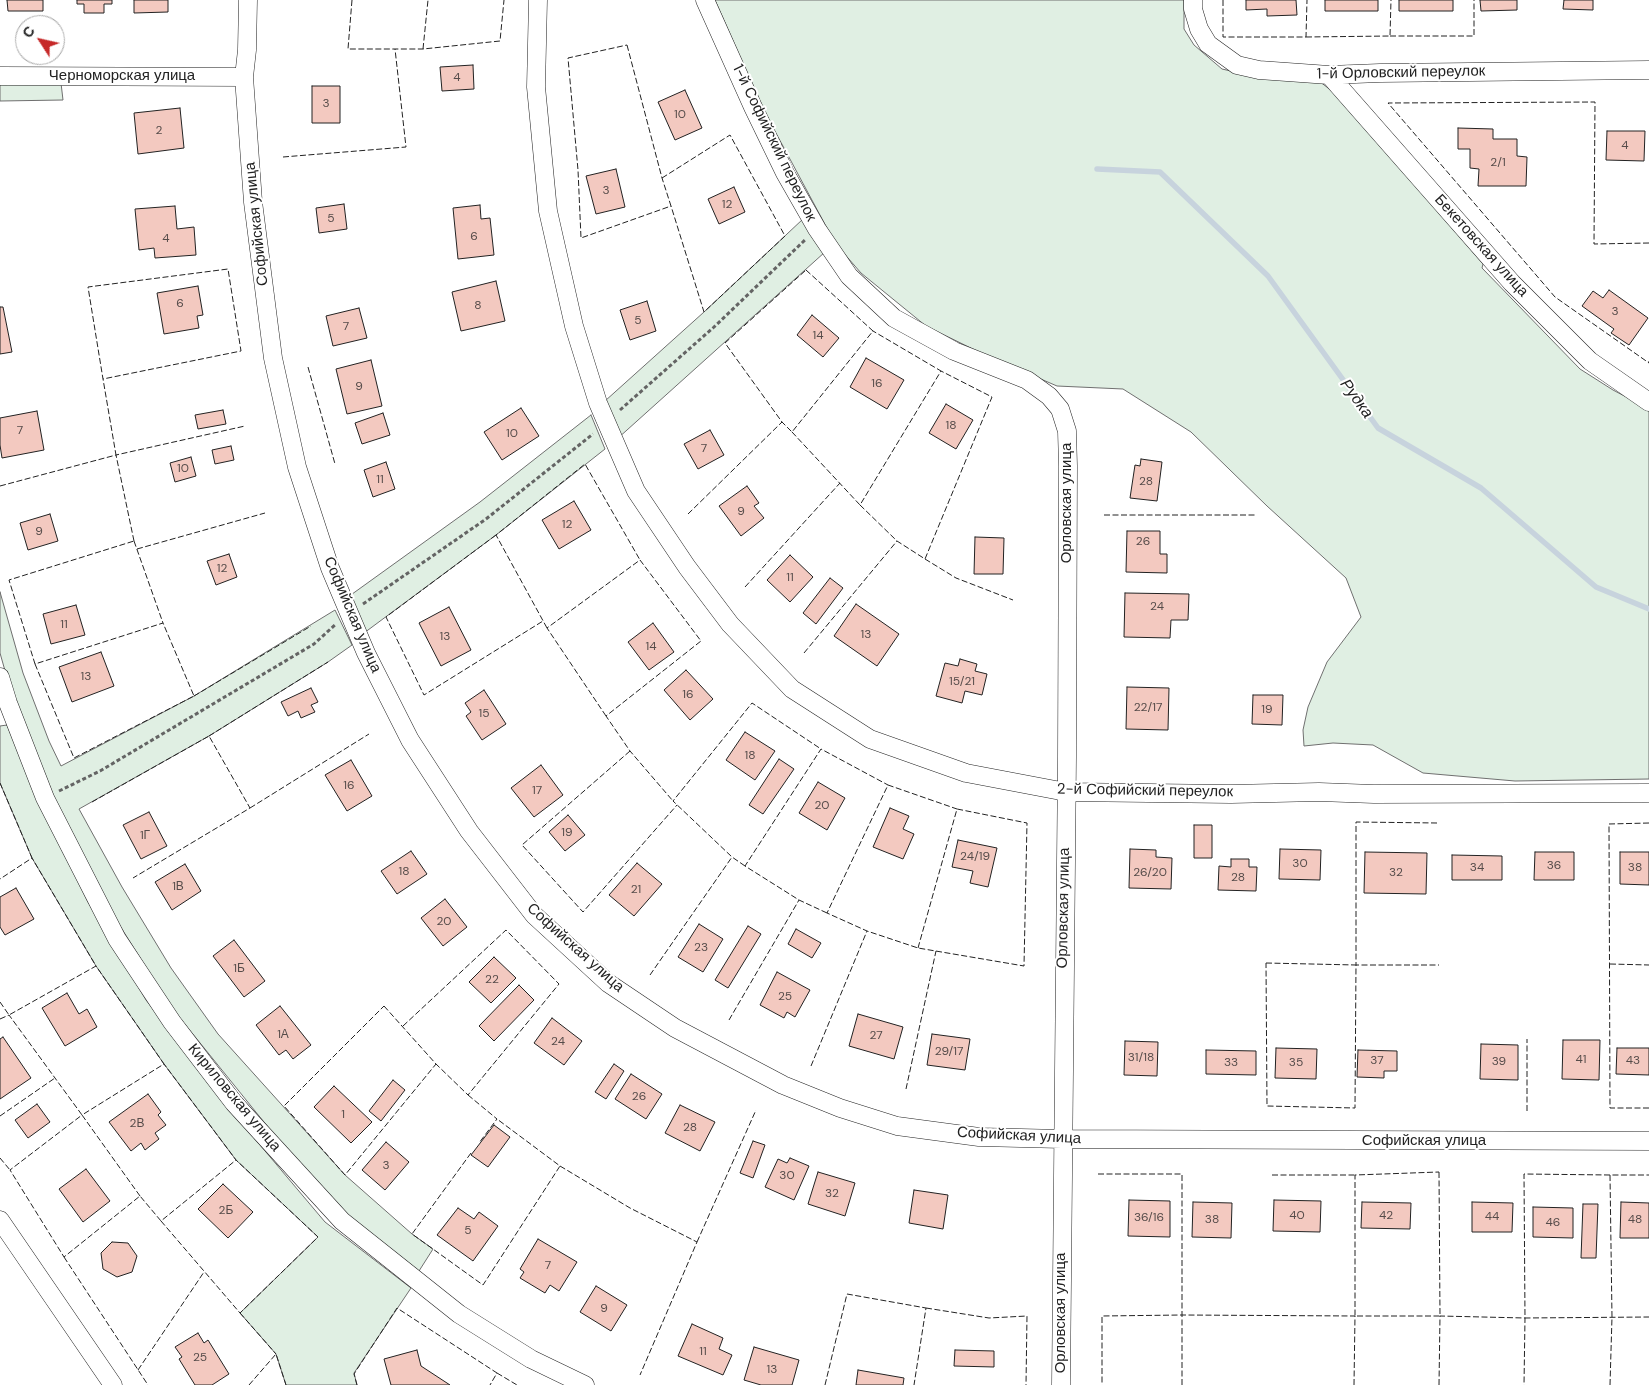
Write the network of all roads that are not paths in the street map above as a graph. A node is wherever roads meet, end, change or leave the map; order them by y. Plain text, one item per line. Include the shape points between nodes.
1 (248, 0) edge
2 (538, 0) edge
3 (706, 0) edge
4 (1193, 0) edge
5 (1649, 70) edge
6 (1329, 75) junction
7 (0, 76) edge
8 (244, 77) junction
9 (1649, 402) edge
10 (1067, 431) joint
11 (0, 677) edge
12 (4, 706) edge
13 (1066, 792) junction
14 (1649, 793) edge
15 (1062, 1139) junction
16 (1649, 1142) edge
17 (0, 1220) edge
18 (113, 1385) edge
19 (584, 1385) edge
20 (1061, 1385) edge

1 - 8 street, Софийская улица
2 - 13 street, 2-й Софийский переулок via 536,87 548,211 574,326 598,403 636,491 730,624 792,689 870,739 966,773
3 - 10 street, 1-й Софийский переулок via 785,173 849,276 894,318 954,352 1027,380 1060,409
4 - 6 street, 1-й Орловский переулок via 1199,28 1208,44 1237,65 1259,70
5 - 6 street, 1-й Орловский переулок
6 - 9 street, Бекетовская улица via 1512,283 1590,361
7 - 8 street, Черноморская улица
8 - 15 street, Софийская улица via 253,202 273,358 297,467 330,568 366,653 410,740 469,831 534,915 608,983 675,1028 782,1085 896,1126 979,1137
10 - 13 street, Орловская улица
11 - 12 street, Кириловская улица
12 - 19 street, Кириловская улица via 45,798 117,939 172,1022 234,1103 342,1220 459,1314 531,1359
13 - 14 street, 2-й Софийский переулок
13 - 15 street, Орловская улица
15 - 16 street, Софийская улица
15 - 20 street, Орловская улица
17 - 18 street

